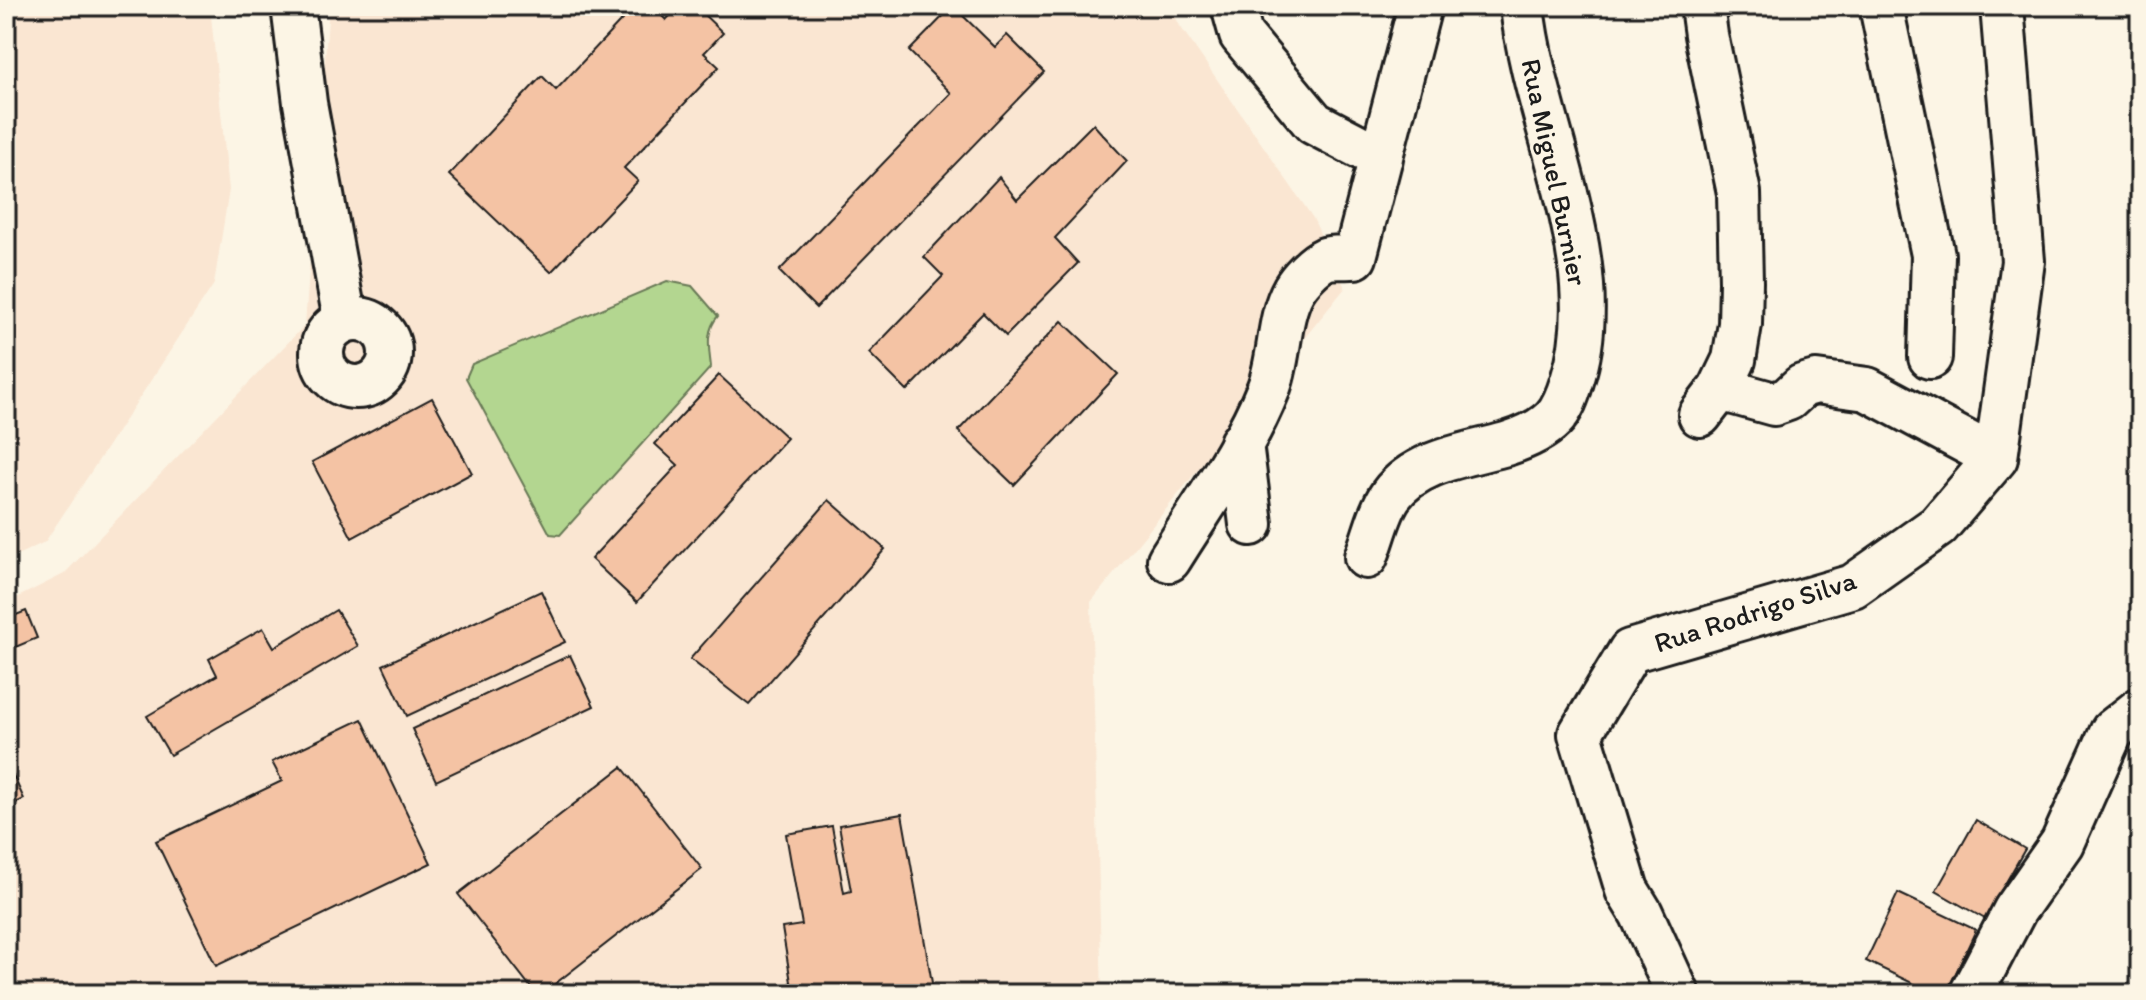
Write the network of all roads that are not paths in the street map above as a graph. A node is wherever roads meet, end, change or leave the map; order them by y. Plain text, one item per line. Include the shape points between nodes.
1 (293, 6) edge
2 (1233, 6) edge
3 (1420, 6) edge
4 (1522, 6) edge
5 (1702, 6) edge
6 (1881, 6) edge
7 (2002, 6) edge
8 (1381, 158) junction
9 (345, 320) dead end
10 (1930, 357) dead end
11 (1241, 443) junction
12 (1996, 458) junction
13 (1251, 524) dead end
14 (1366, 557) dead end
15 (1169, 560) dead end
16 (2140, 709) edge
17 (1983, 987) edge
18 (1678, 994) edge

1 - 9 street via 305,103
2 - 8 street via 1241,35 1314,123
3 - 8 street
4 - 14 street, Rua Miguel Burnier via 1526,44 1579,264 1582,340 1576,371 1555,418 1537,431 1453,457 1401,486 1387,501
5 - 12 street via 1741,218 1740,324 1734,360 1710,402 1774,404 1816,382 1867,389
6 - 10 street via 1933,255
7 - 12 street via 2023,261
8 - 11 street via 1355,257 1325,259 1294,290 1268,392
11 - 13 street
11 - 15 street
12 - 18 street, Rua Rodrigo Silva via 1938,526 1853,586 1630,651 1580,734 1627,890
16 - 17 street via 2112,731 2062,843 2015,910

